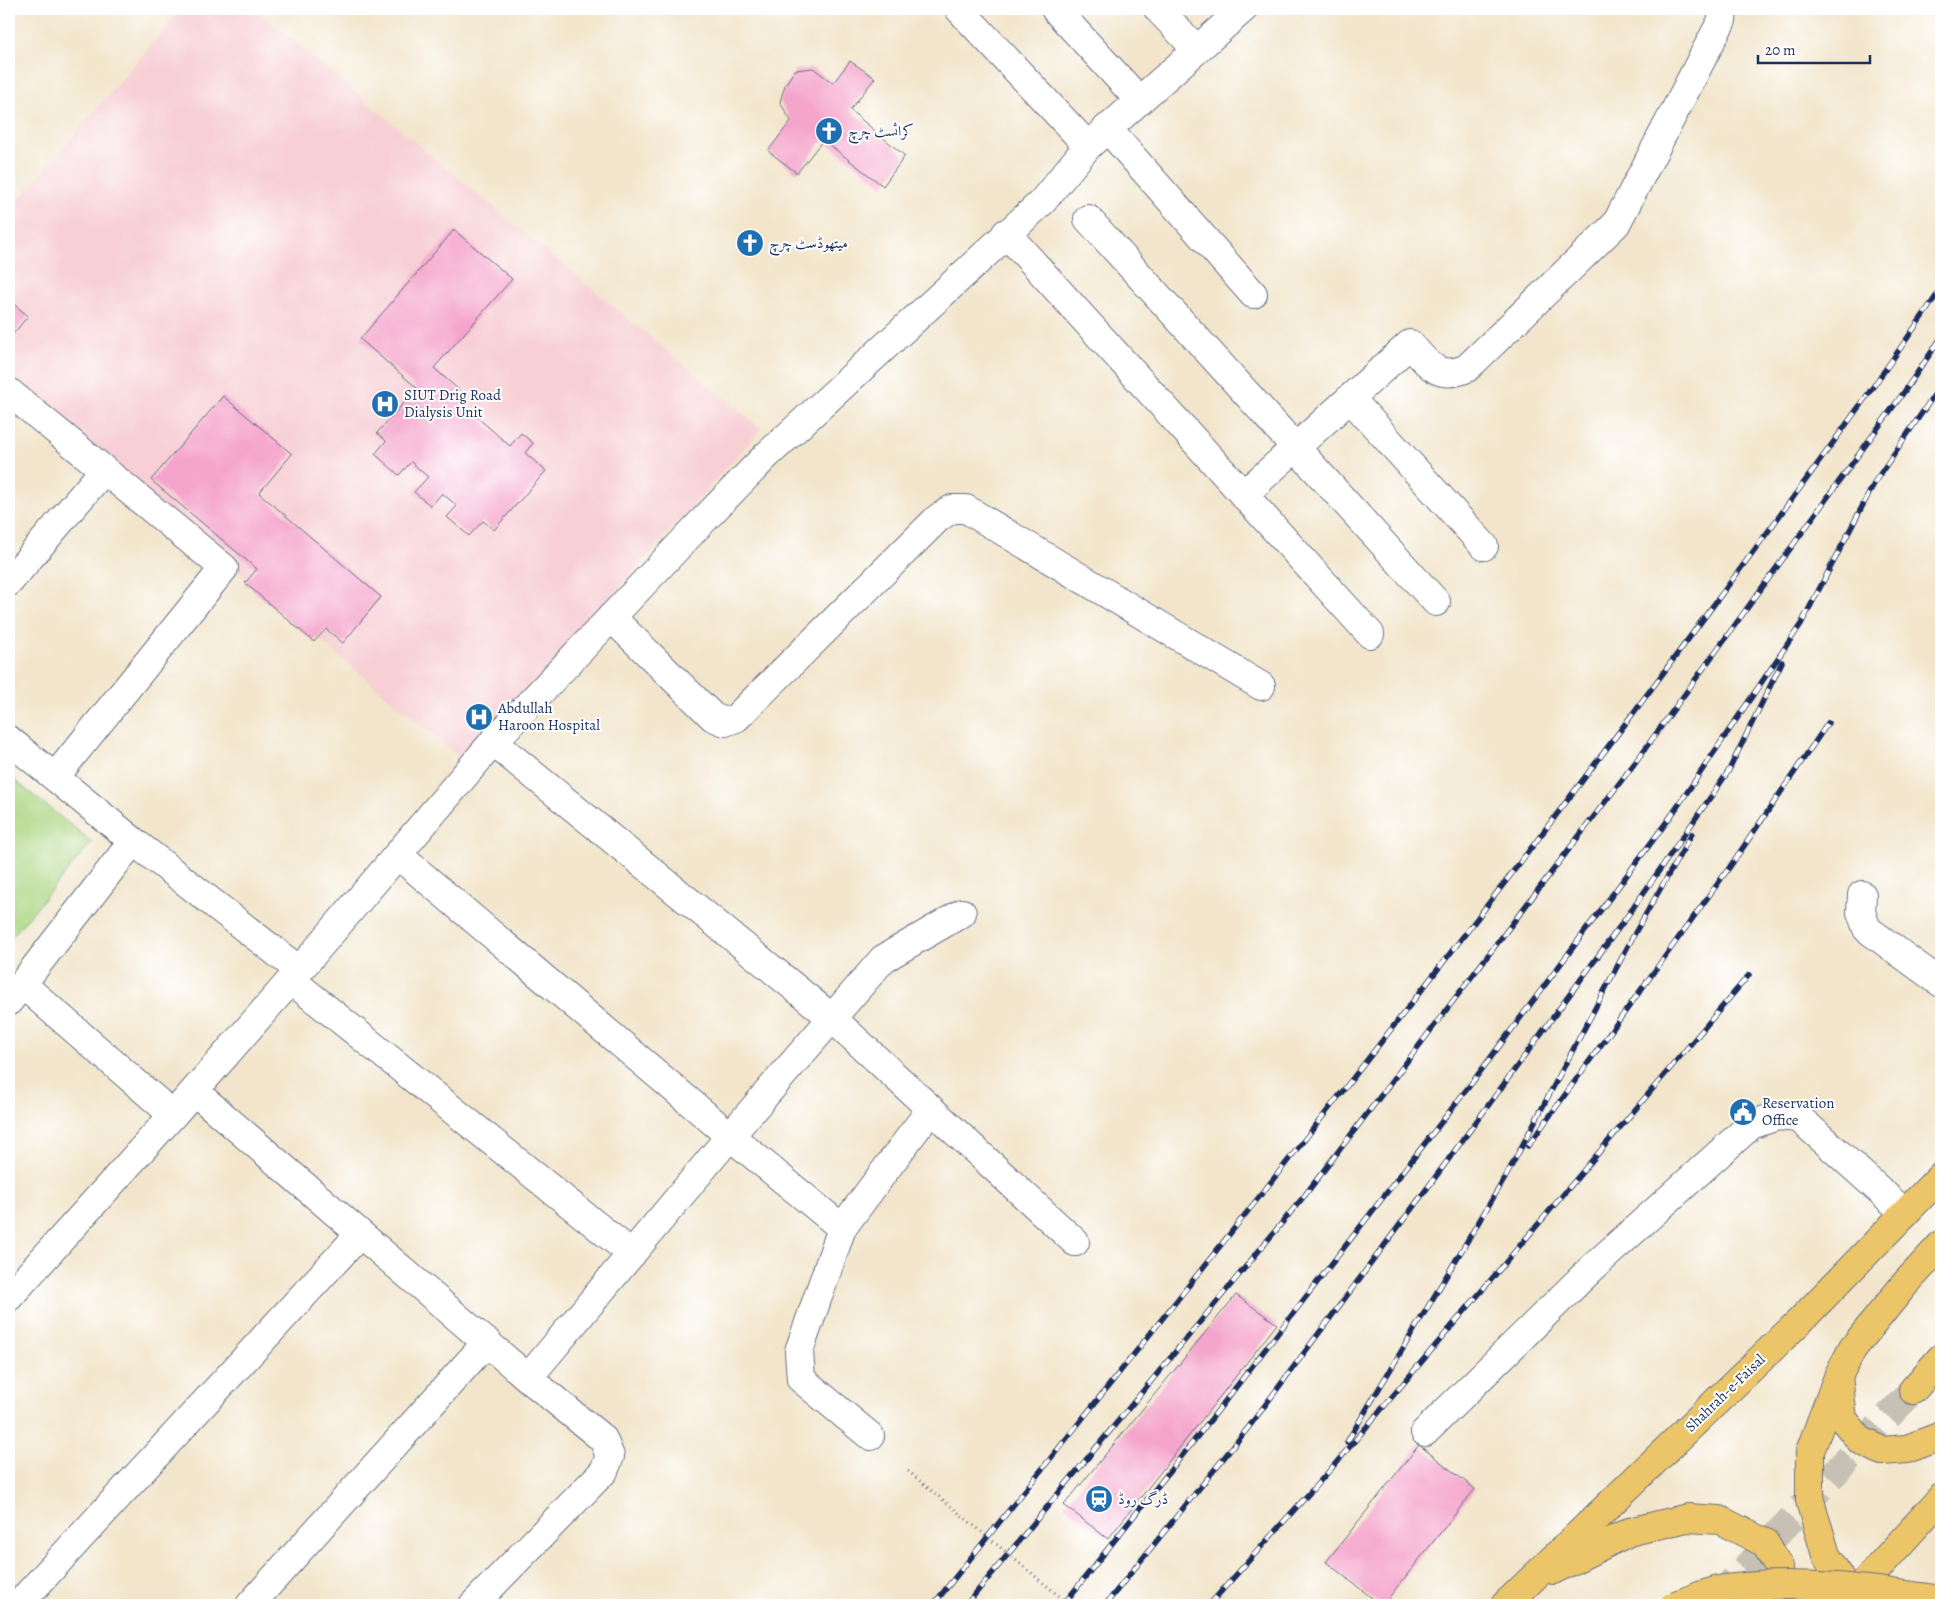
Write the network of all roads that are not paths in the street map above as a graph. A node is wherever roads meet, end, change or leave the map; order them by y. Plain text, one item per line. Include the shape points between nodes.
1 (959, 9) edge
2 (1055, 9) edge
3 (1158, 9) edge
4 (1243, 9) edge
5 (1723, 9) edge
6 (1197, 50) junction
7 (1140, 100) junction
8 (1098, 137) junction
9 (1088, 219) dead end
10 (1006, 234) junction
11 (1253, 294) dead end
12 (9, 392) edge
13 (1350, 398) junction
14 (1295, 448) junction
15 (104, 470) junction
16 (1243, 495) junction
17 (1484, 546) dead end
18 (9, 582) edge
19 (1436, 602) dead end
20 (612, 617) junction
21 (1370, 634) dead end
22 (1260, 686) dead end
23 (9, 740) edge
24 (493, 742) junction
25 (55, 777) junction
26 (133, 841) junction
27 (398, 855) junction
28 (1862, 895) dead end
29 (962, 912) dead end
30 (295, 975) junction
31 (1941, 983) edge
32 (16, 993) edge
33 (832, 1018) junction
34 (194, 1090) junction
35 (930, 1109) junction
36 (173, 1115) junction
37 (730, 1136) junction
38 (1941, 1176) edge
39 (1905, 1213) junction
40 (842, 1228) junction
41 (360, 1234) junction
42 (1075, 1242) dead end
43 (1941, 1245) edge
44 (632, 1254) junction
45 (9, 1297) edge
46 (487, 1342) junction
47 (1941, 1358) edge
48 (1838, 1376) junction
49 (528, 1378) junction
50 (1913, 1390) tunnel mouth
51 (1425, 1432) dead end
52 (870, 1436) dead end
53 (1941, 1436) edge
54 (1941, 1498) edge
55 (1530, 1582) junction
56 (1941, 1600) edge
57 (1850, 1603) edge
58 (18, 1605) edge
59 (250, 1605) edge
60 (473, 1605) edge
61 (1505, 1605) edge
62 (1675, 1605) edge
63 (1781, 1605) edge

1 - 8 street
2 - 7 street
3 - 6 street
4 - 6 street
5 - 13 street via 1722,20 1616,224 1467,368 1454,374 1441,372 1430,366 1410,344
6 - 7 street
7 - 8 street
8 - 10 street via 1042,202
8 - 11 street
9 - 14 street
10 - 16 street
10 - 20 street via 765,457
12 - 15 street
13 - 14 street
13 - 17 street
14 - 16 street
14 - 19 street
15 - 18 street
15 - 25 street via 224,568
16 - 21 street
20 - 22 street via 713,717 726,722 736,718 938,518 952,509 966,508
20 - 24 street
23 - 25 street
24 - 27 street
24 - 33 street
25 - 26 street
26 - 30 street
26 - 32 street
27 - 30 street
27 - 37 street
28 - 31 street via 1861,912 1867,929
29 - 33 street via 883,959
30 - 34 street
30 - 44 street
32 - 36 street
33 - 35 street
33 - 37 street
34 - 36 street
34 - 41 street
35 - 40 street
35 - 42 street
36 - 45 street
37 - 40 street
37 - 44 street
38 - 39 main road, Shahrah-e-Faisal
39 - 51 street via 1799,1118 1777,1116 1751,1125 1590,1270
39 - 55 main road, Shahrah-e-Faisal via 1800,1321
40 - 52 street via 799,1351 801,1379
41 - 46 street
41 - 58 street
43 - 48 main road via 1853,1348
44 - 49 street
46 - 49 street
46 - 59 street
47 - 50 main road
48 - 53 main road via 1843,1419 1860,1440 1882,1451 1907,1449
48 - 57 main road via 1810,1451 1810,1501 1826,1555
49 - 60 street via 603,1439 610,1456 604,1471
54 - 57 main road
55 - 61 main road, Shahrah-e-Faisal
55 - 63 main road via 1629,1532 1687,1518 1720,1520 1765,1543 1779,1567
56 - 62 main road, bridge via 1882,1591 1793,1584 1724,1589

